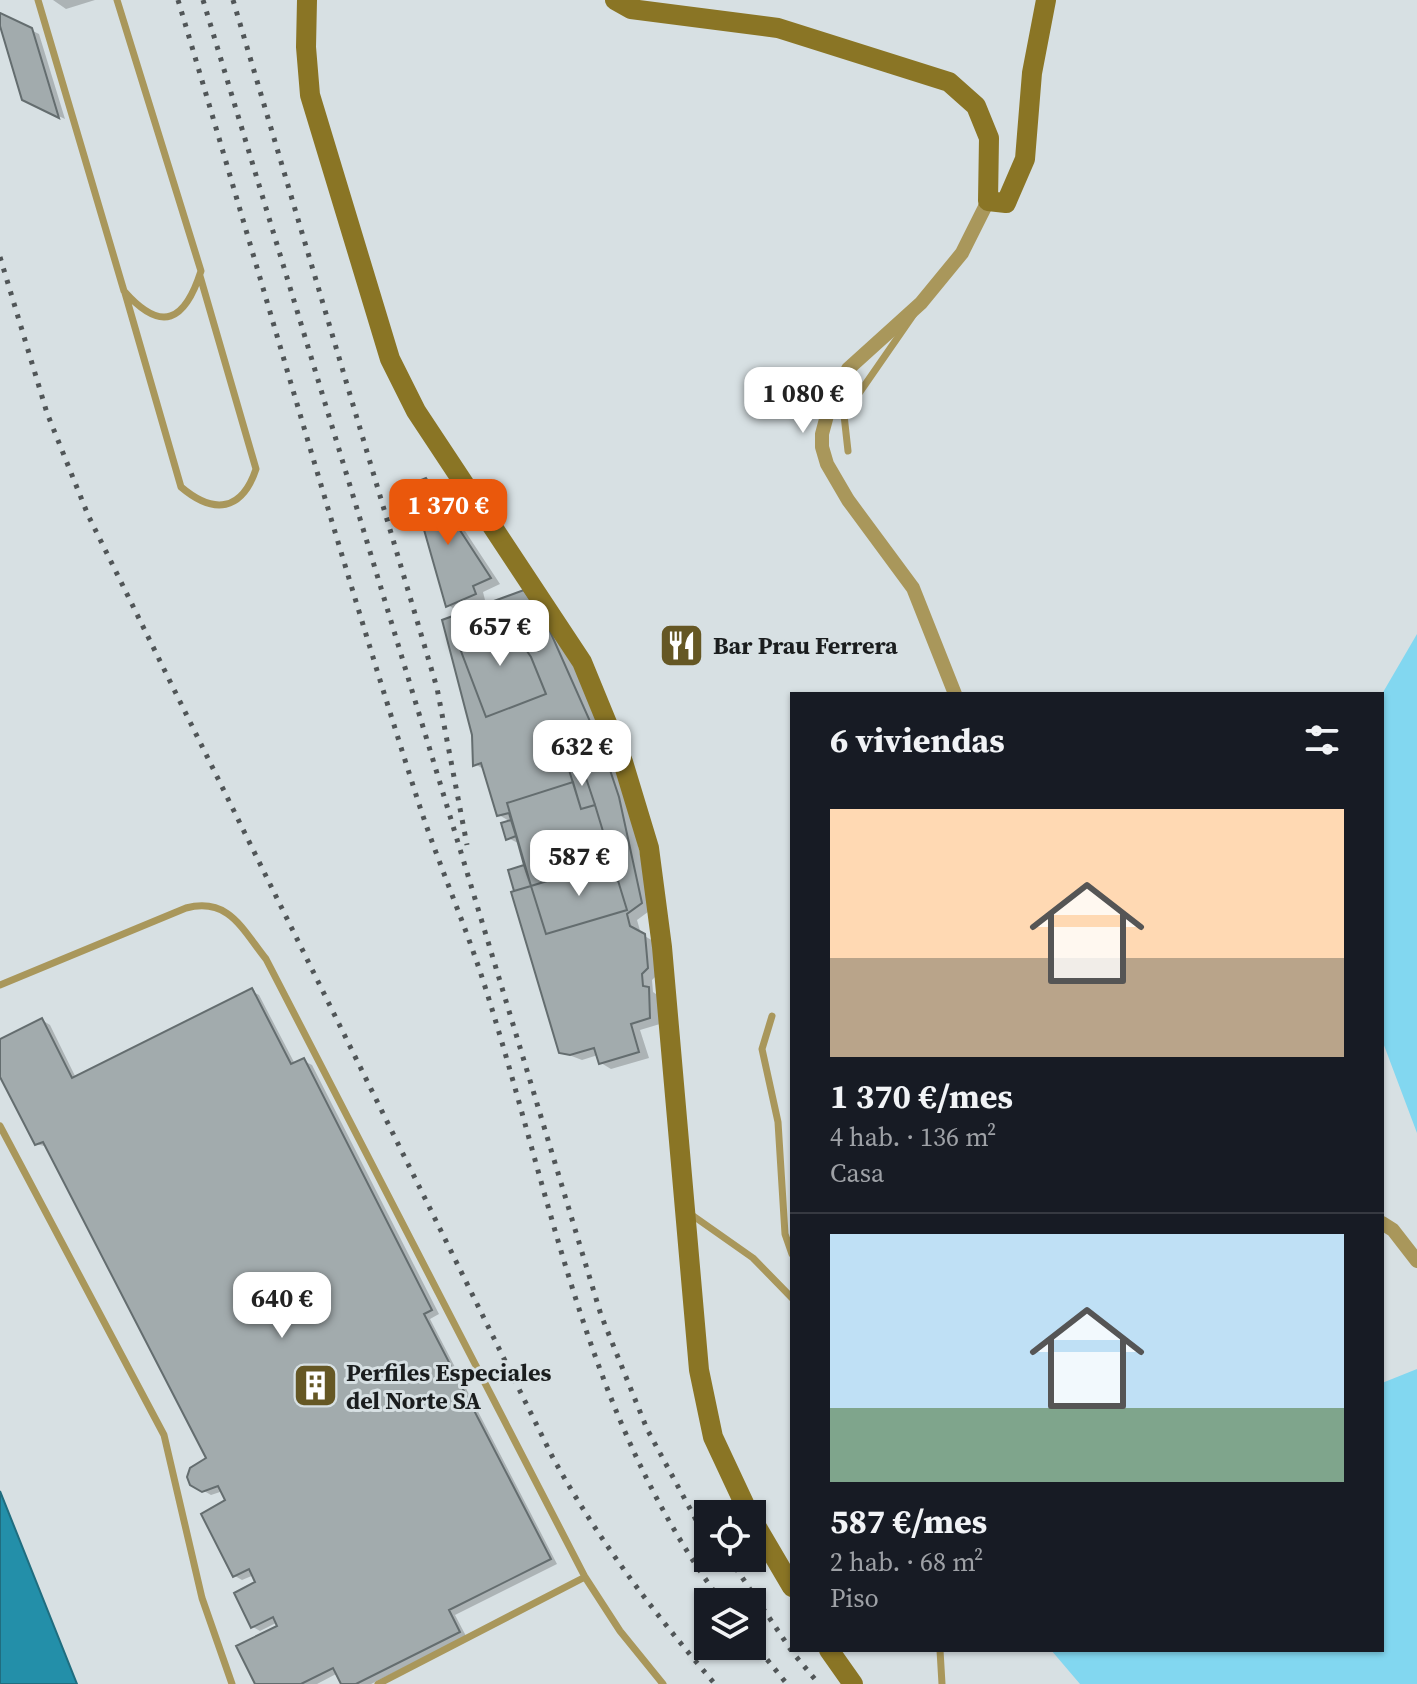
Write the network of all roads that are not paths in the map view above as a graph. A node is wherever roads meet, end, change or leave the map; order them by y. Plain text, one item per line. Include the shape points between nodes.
1 (38, 0) edge
2 (117, 0) edge
3 (307, 0) edge
4 (615, 0) edge
5 (1046, 0) edge
6 (988, 201) junction
7 (199, 275) junction
8 (124, 291) junction
9 (916, 308) junction
10 (848, 451) dead end
11 (954, 692) edge
12 (0, 985) edge
13 (772, 1016) dead end
14 (0, 1126) edge
15 (683, 1209) junction
16 (1384, 1224) edge
17 (790, 1248) edge
18 (1417, 1261) edge
19 (790, 1296) edge
20 (743, 1500) edge
21 (766, 1543) edge
22 (585, 1577) junction
23 (790, 1584) edge
24 (830, 1652) edge
25 (940, 1652) edge
26 (232, 1684) edge
27 (378, 1684) edge
28 (663, 1684) edge
29 (853, 1684) edge
30 (942, 1684) edge

1 - 8 lane
2 - 7 lane
3 - 15 street via 310,95 390,359 416,411 582,662 623,762 649,848
4 - 6 street via 631,9 778,28 949,82 976,106 989,138
5 - 6 street via 1032,73 1025,159 1006,203
6 - 9 street via 962,253
7 - 8 lane via 180,314 165,318 143,313
7 - 8 lane via 256,469 242,497 226,505 209,505 181,487
9 - 10 lane via 913,320 844,415
9 - 11 street via 848,369 829,408 822,447 848,500 913,588
12 - 22 lane via 186,908 203,903 225,909 266,959
13 - 17 lane via 762,1049 778,1122
14 - 26 lane via 164,1435 202,1598
15 - 19 lane via 753,1258
15 - 20 street via 699,1370 713,1437
16 - 18 street
21 - 23 street
22 - 27 lane
22 - 28 lane
24 - 29 street
25 - 30 lane

